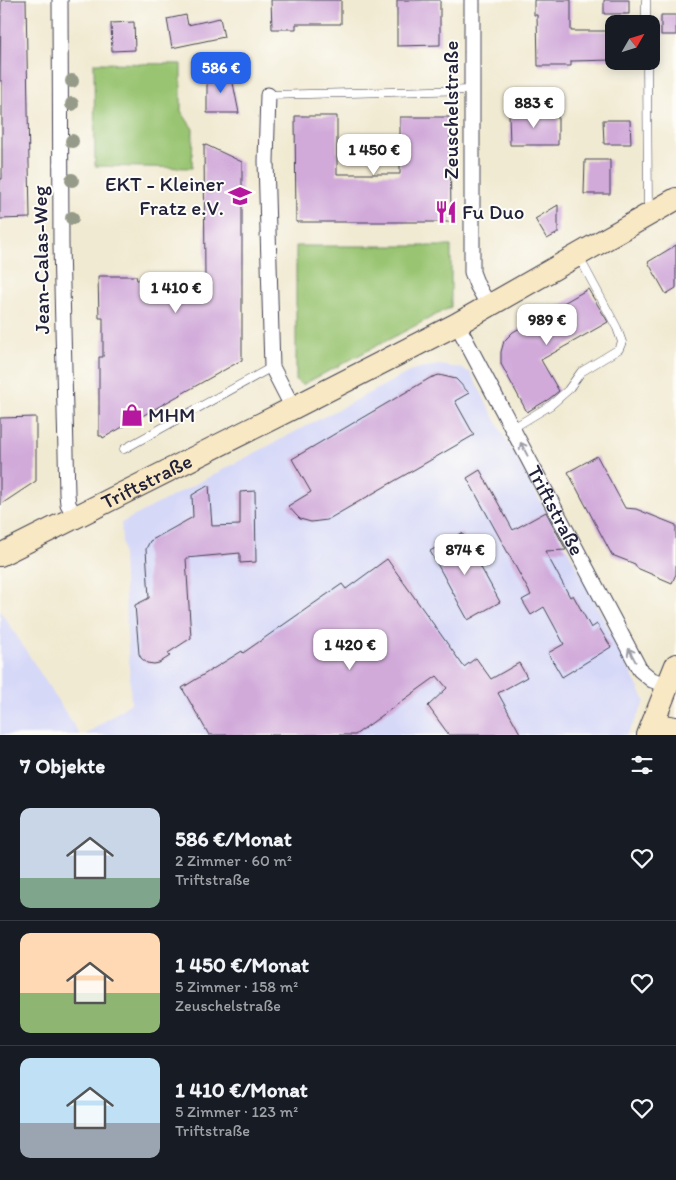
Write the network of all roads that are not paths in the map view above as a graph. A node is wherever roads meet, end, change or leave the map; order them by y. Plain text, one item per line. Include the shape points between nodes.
1 (60, 0) edge
2 (472, 0) edge
3 (646, 0) edge
4 (646, 15) edge
5 (647, 70) edge
6 (472, 90) junction
7 (268, 95) joint
8 (676, 199) edge
9 (648, 215) junction
10 (578, 255) junction
11 (489, 306) junction
12 (457, 324) junction
13 (272, 367) junction
14 (293, 408) junction
15 (513, 428) junction
16 (124, 449) dead end
17 (76, 516) junction
18 (0, 555) edge
19 (673, 679) edge
20 (676, 728) edge
21 (651, 729) edge

1 - 17 street, Jean-Calas-Weg via 61,255 67,494 68,504
2 - 6 street, Zeuschelstraße
3 - 4 lane
5 - 9 lane
6 - 7 lane
6 - 11 street, Zeuschelstraße via 472,272
7 - 13 street via 266,171
8 - 9 main road, Triftstraße
9 - 10 main road, Triftstraße
10 - 11 main road, Triftstraße
10 - 15 lane via 622,342 619,349 582,372 551,405
11 - 12 main road, Triftstraße
12 - 14 main road, Triftstraße
12 - 15 street, Triftstraße
13 - 14 street
13 - 16 lane
14 - 17 main road, Triftstraße
19 -> 15 street, Triftstraße via 652,680 640,670
17 - 18 main road, Triftstraße
19 - 21 main road
20 - 21 main road

